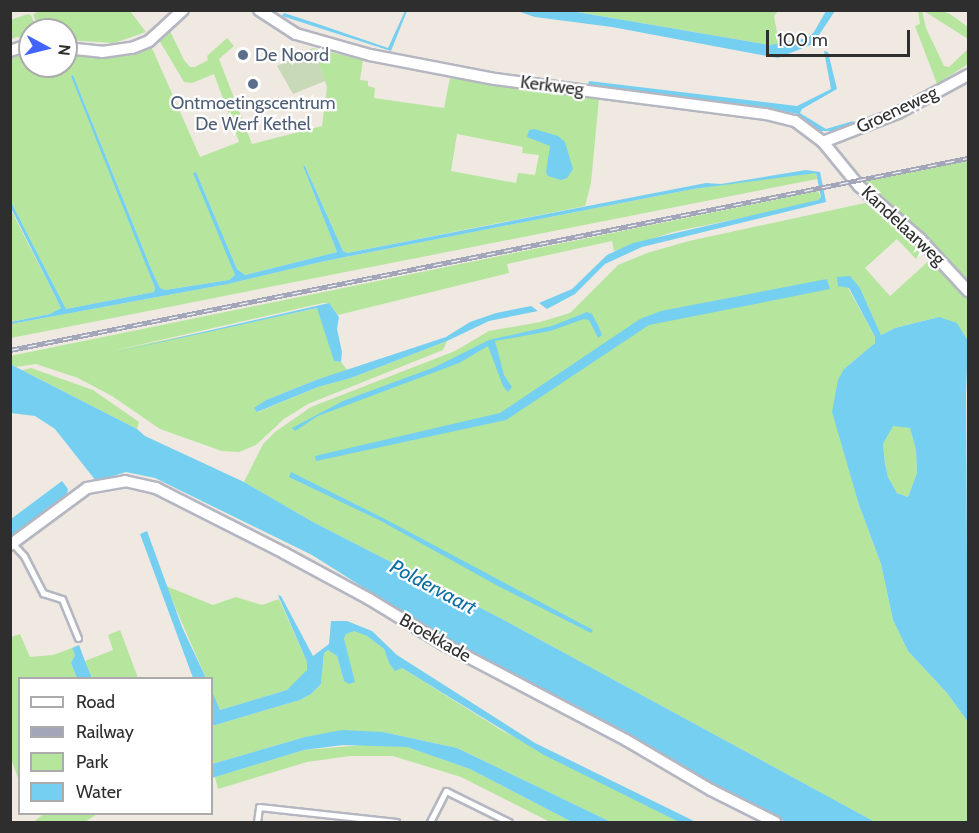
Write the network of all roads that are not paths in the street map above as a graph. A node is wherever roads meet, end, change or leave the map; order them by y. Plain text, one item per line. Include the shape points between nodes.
1 (183, 10) edge
2 (259, 10) edge
3 (78, 49) edge
4 (969, 75) edge
5 (823, 142) junction
6 (838, 161) joint
7 (969, 291) edge
8 (12, 545) edge
9 (78, 638) dead end
10 (257, 822) edge
11 (396, 822) edge
12 (430, 822) edge
13 (509, 822) edge
14 (775, 822) edge

1 - 3 street via 162,32 132,48 102,52
2 - 5 street, Kerkweg via 296,34 370,55 495,79 766,114 795,121
4 - 5 street, Groeneweg via 898,112
5 - 6 street, Kerkweg
6 - 7 street, Kandelaarweg
8 - 9 lane via 24,556 43,593 62,599
8 - 14 street, Broekkade via 87,488 125,481 156,488 369,599 445,645
10 - 11 lane via 259,807
12 - 13 lane via 446,791

